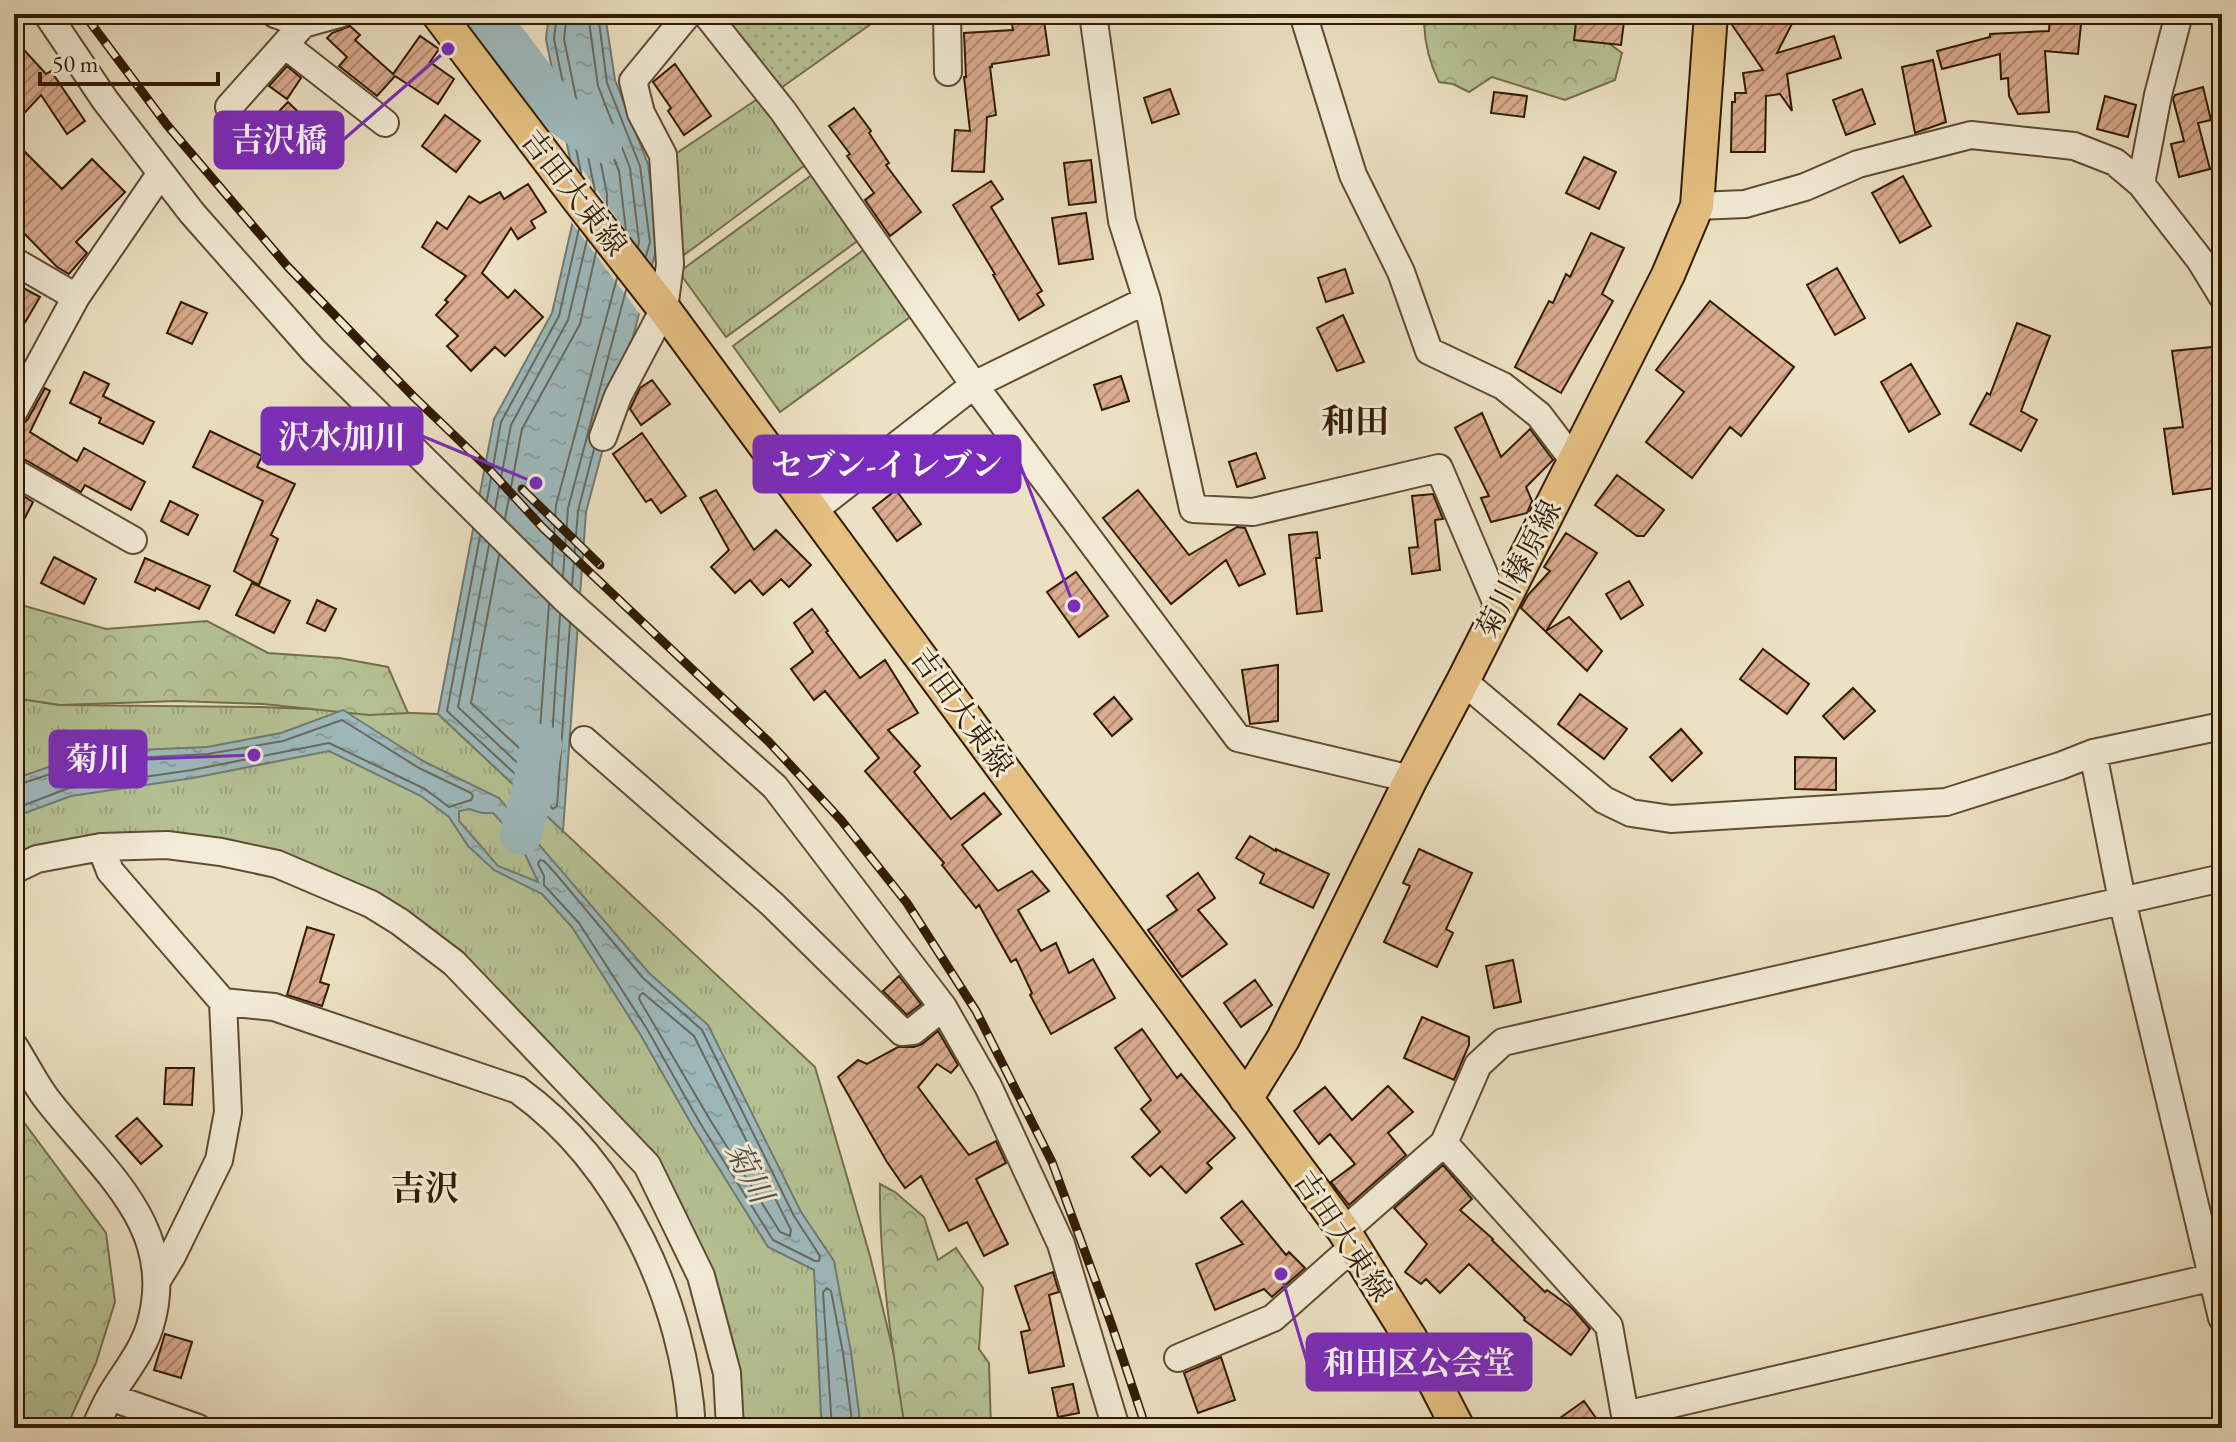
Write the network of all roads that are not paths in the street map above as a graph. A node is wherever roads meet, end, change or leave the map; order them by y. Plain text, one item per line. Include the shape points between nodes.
1 (47, 14) edge
2 (275, 14) edge
3 (339, 14) edge
4 (438, 14) edge
5 (688, 14) edge
6 (706, 14) edge
7 (947, 14) edge
8 (1093, 14) edge
9 (1303, 14) edge
10 (1711, 14) edge
11 (2179, 14) edge
12 (303, 24) junction
13 (285, 45) junction
14 (948, 72) dead end
15 (229, 107) dead end
16 (385, 123) dead end
17 (161, 173) junction
18 (2141, 184) junction
19 (1697, 206) junction
20 (14, 261) edge
21 (2222, 296) edge
22 (76, 297) junction
23 (1147, 300) junction
24 (660, 303) junction
25 (974, 385) junction
26 (14, 411) edge
27 (603, 437) dead end
28 (1574, 461) junction
29 (14, 472) edge
30 (814, 510) junction
31 (133, 540) dead end
32 (1499, 609) junction
33 (1463, 681) junction
34 (2222, 726) edge
35 (584, 740) dead end
36 (2093, 753) junction
37 (1411, 779) junction
38 (101, 847) junction
39 (14, 870) edge
40 (2222, 878) edge
41 (2122, 900) junction
42 (223, 1002) junction
43 (943, 1007) junction
44 (14, 1046) edge
45 (1246, 1099) junction
46 (1444, 1143) junction
47 (1349, 1238) junction
48 (2217, 1276) edge
49 (158, 1279) junction
50 (2222, 1318) edge
51 (1178, 1358) dead end
52 (110, 1397) junction
53 (1630, 1422) edge
54 (95, 1428) edge
55 (198, 1428) edge
56 (692, 1428) edge
57 (730, 1428) edge
58 (1116, 1428) edge
59 (1458, 1428) edge

1 - 17 street
2 - 12 street
3 - 12 street
4 - 24 main road, 吉田大東線
5 - 24 street via 633,81 641,113 663,155 670,264
6 - 25 street via 783,111
7 - 14 street
8 - 23 street via 1122,221
9 - 28 street via 1353,175 1401,272 1429,351 1503,386 1539,415
10 - 19 main road, 菊川榛原線
11 - 18 street
12 - 13 street
13 - 15 street
13 - 16 street
17 - 22 street
17 - 43 street via 314,351 565,599 775,787
18 - 19 street via 2115,162 2074,146 1971,135 1858,164 1745,204
18 - 21 street
19 - 28 main road, 菊川榛原線
20 - 22 street
22 - 26 street
23 - 25 street
23 - 32 street via 1193,509 1253,512 1439,468
24 - 27 street
24 - 30 main road, 吉田大東線
25 - 30 street
25 - 37 street via 1238,738
28 - 32 main road, 菊川榛原線
29 - 31 street
30 - 45 main road, 吉田大東線
32 - 33 main road, 菊川榛原線
33 - 36 street via 1604,800 1631,813 1671,819 1946,802
33 - 37 main road, 菊川榛原線
34 - 36 street
35 - 43 street via 772,904 902,1032 913,1031
36 - 41 street
37 - 45 main road, 菊川榛原線 via 1283,1039
38 - 39 street via 37,859
38 - 42 street via 110,871
38 - 57 street via 167,845 277,864 371,904 454,963 647,1165 701,1276 727,1373
40 - 41 street
41 - 46 street via 1503,1042 1478,1065
41 - 48 street
42 - 49 street via 228,1112 219,1160
42 - 56 street via 274,1007 518,1090 563,1126 613,1188 653,1268 677,1337
43 - 58 street via 988,1086 1061,1244
44 - 49 street via 44,1096 133,1203 151,1243
45 - 47 main road, 吉田大東線
46 - 47 street
46 - 53 street via 1609,1326
47 - 51 street via 1273,1318
47 - 59 main road, 吉田大東線
48 - 50 street
48 - 53 street
49 - 52 street via 150,1326
52 - 54 street
52 - 55 street

